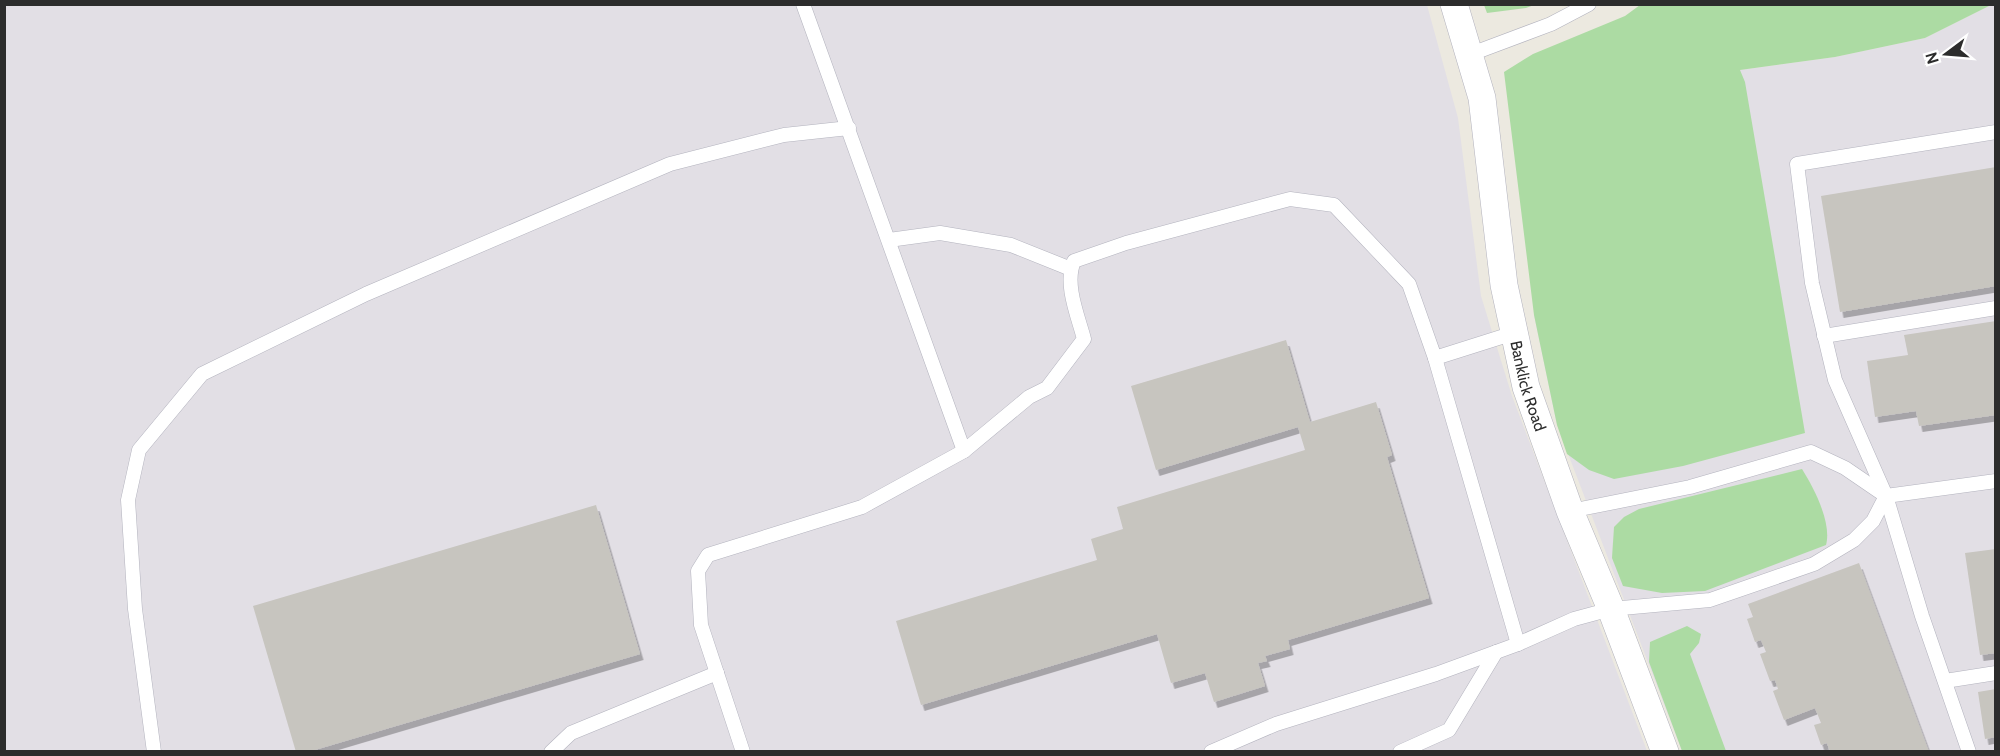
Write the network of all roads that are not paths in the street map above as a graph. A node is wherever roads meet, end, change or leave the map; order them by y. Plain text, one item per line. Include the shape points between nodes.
1 (803, 4) edge
2 (1454, 4) edge
3 (1589, 4) edge
4 (1471, 54) junction
5 (849, 128) junction
6 (1995, 132) edge
7 (889, 240) junction
8 (1071, 269) junction
9 (1995, 308) edge
10 (1514, 333) junction
11 (1824, 336) junction
12 (1435, 358) junction
13 (964, 451) junction
14 (1995, 481) edge
15 (1886, 496) junction
16 (1570, 512) junction
17 (1611, 609) junction
18 (1518, 644) junction
19 (1496, 652) junction
20 (717, 673) junction
21 (1995, 673) edge
22 (1945, 681) junction
23 (1228, 748) edge
24 (154, 752) edge
25 (551, 752) edge
26 (743, 752) edge
27 (1211, 752) edge
28 (1400, 752) edge
29 (1665, 752) edge
30 (1969, 752) edge

1 - 5 lane
2 - 4 street, Banklick Road
3 - 4 lane via 1551,24
4 - 10 street, Banklick Road via 1482,98 1504,285
5 - 7 lane
5 - 24 lane via 784,135 670,164 366,294 202,374 139,450 128,500 135,609
6 - 11 lane via 1797,164 1812,283
7 - 8 lane via 940,233 1011,244
7 - 13 lane
8 - 12 lane via 1074,261 1126,243 1290,199 1334,205 1409,284
8 - 13 lane via 1070,281 1084,339 1047,388 1029,397
9 - 11 lane
10 - 12 lane
10 - 16 street, Banklick Road via 1526,387
11 - 15 lane via 1835,380
12 - 18 lane
13 - 20 lane via 862,507 708,555 698,571 701,625
14 - 15 lane
15 - 16 lane via 1845,468 1811,452 1690,487
15 - 17 lane via 1873,521 1854,540 1814,564 1710,600
15 - 22 lane
16 - 17 street, Banklick Road
17 - 18 lane via 1574,619
17 - 29 street, Banklick Road
18 - 19 lane
19 - 23 lane via 1276,724
19 - 28 lane via 1449,730
20 - 25 lane via 571,733
20 - 26 lane
21 - 22 lane
22 - 30 lane
23 - 27 lane

